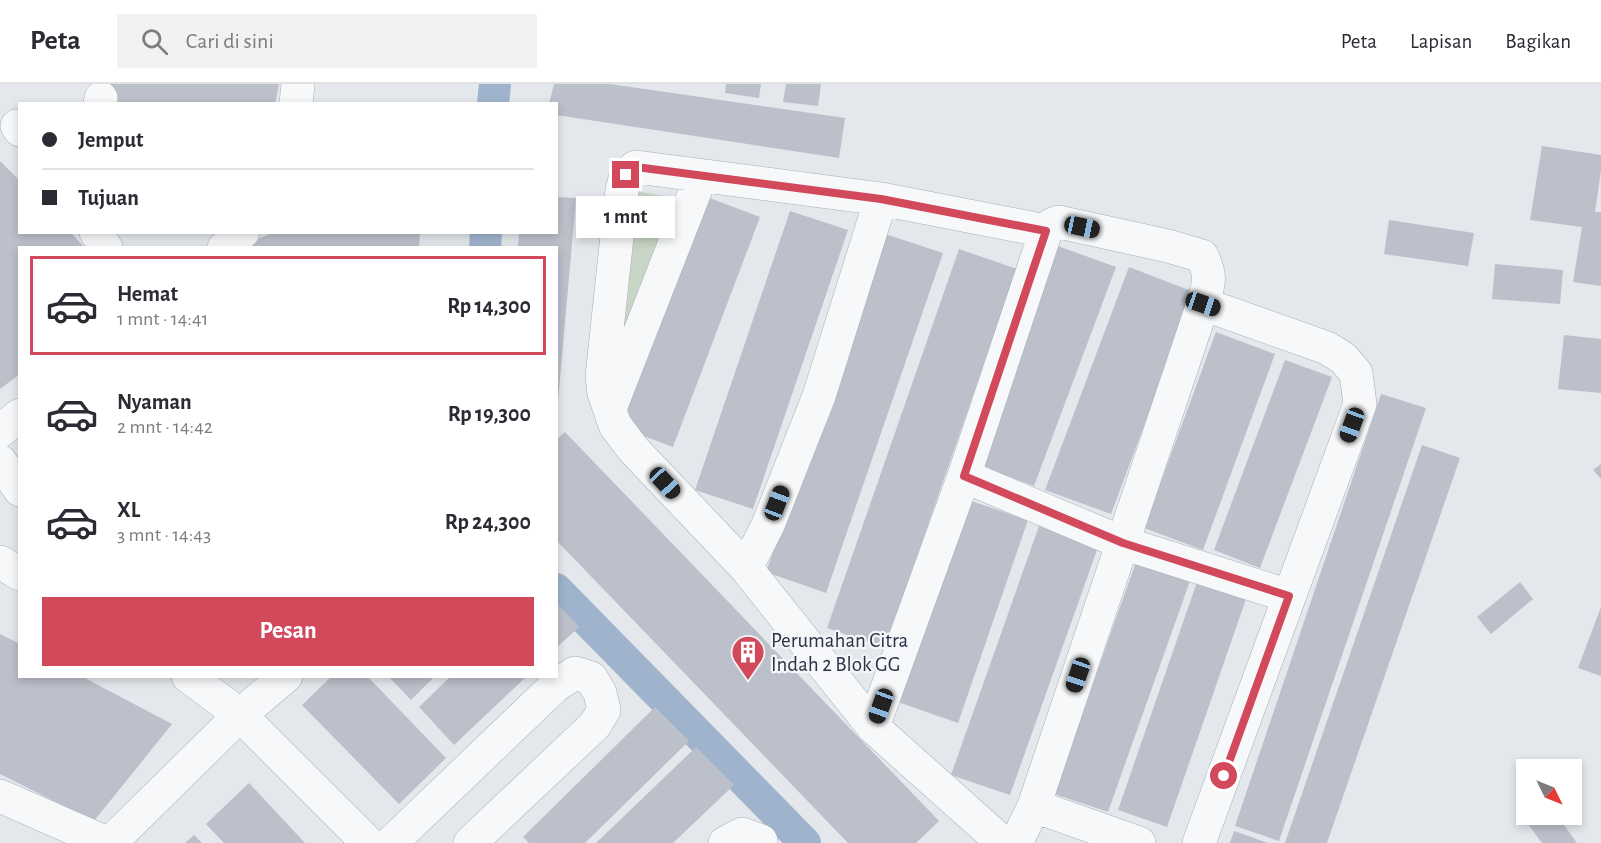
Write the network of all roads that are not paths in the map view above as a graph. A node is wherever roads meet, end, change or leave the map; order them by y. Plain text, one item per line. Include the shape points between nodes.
1 (298, 84) edge
2 (296, 102) edge
3 (701, 176) junction
4 (881, 199) junction
5 (1046, 231) junction
6 (241, 234) edge
7 (226, 246) edge
8 (1203, 304) junction
9 (609, 410) junction
10 (18, 417) edge
11 (0, 431) edge
12 (0, 461) edge
13 (964, 476) junction
14 (18, 487) edge
15 (1123, 543) junction
16 (0, 562) edge
17 (746, 568) junction
18 (18, 573) edge
19 (1289, 596) junction
20 (191, 678) edge
21 (284, 678) edge
22 (240, 715) junction
23 (873, 727) junction
24 (0, 796) edge
25 (1034, 806) junction
26 (108, 843) edge
27 (368, 843) edge
28 (391, 843) edge
29 (470, 843) edge
30 (725, 843) edge
31 (761, 843) edge
32 (1003, 843) edge
33 (1016, 843) edge
34 (1138, 843) edge
35 (1199, 843) edge

1 - 2 street
3 - 4 street
3 - 9 street
3 - 9 street via 636,167 626,175 602,376
4 - 5 street
4 - 17 street via 819,396 768,525
5 - 8 street via 1059,222 1202,256 1209,282
5 - 13 street
6 - 7 street
8 - 15 street
8 - 19 street via 1327,348 1344,358 1356,373 1360,404
9 - 17 street via 633,449
10 - 11 street
12 - 14 street
13 - 15 street
13 - 23 street
15 - 19 street
15 - 25 street
16 - 18 street
17 - 23 street
19 - 35 street
20 - 22 street
21 - 22 street
22 - 26 street
22 - 27 street
23 - 32 street
24 - 26 street
25 - 33 street
25 - 34 street
28 - 29 street via 555,686 575,673 591,678 604,710 594,725
30 - 31 street via 742,834

